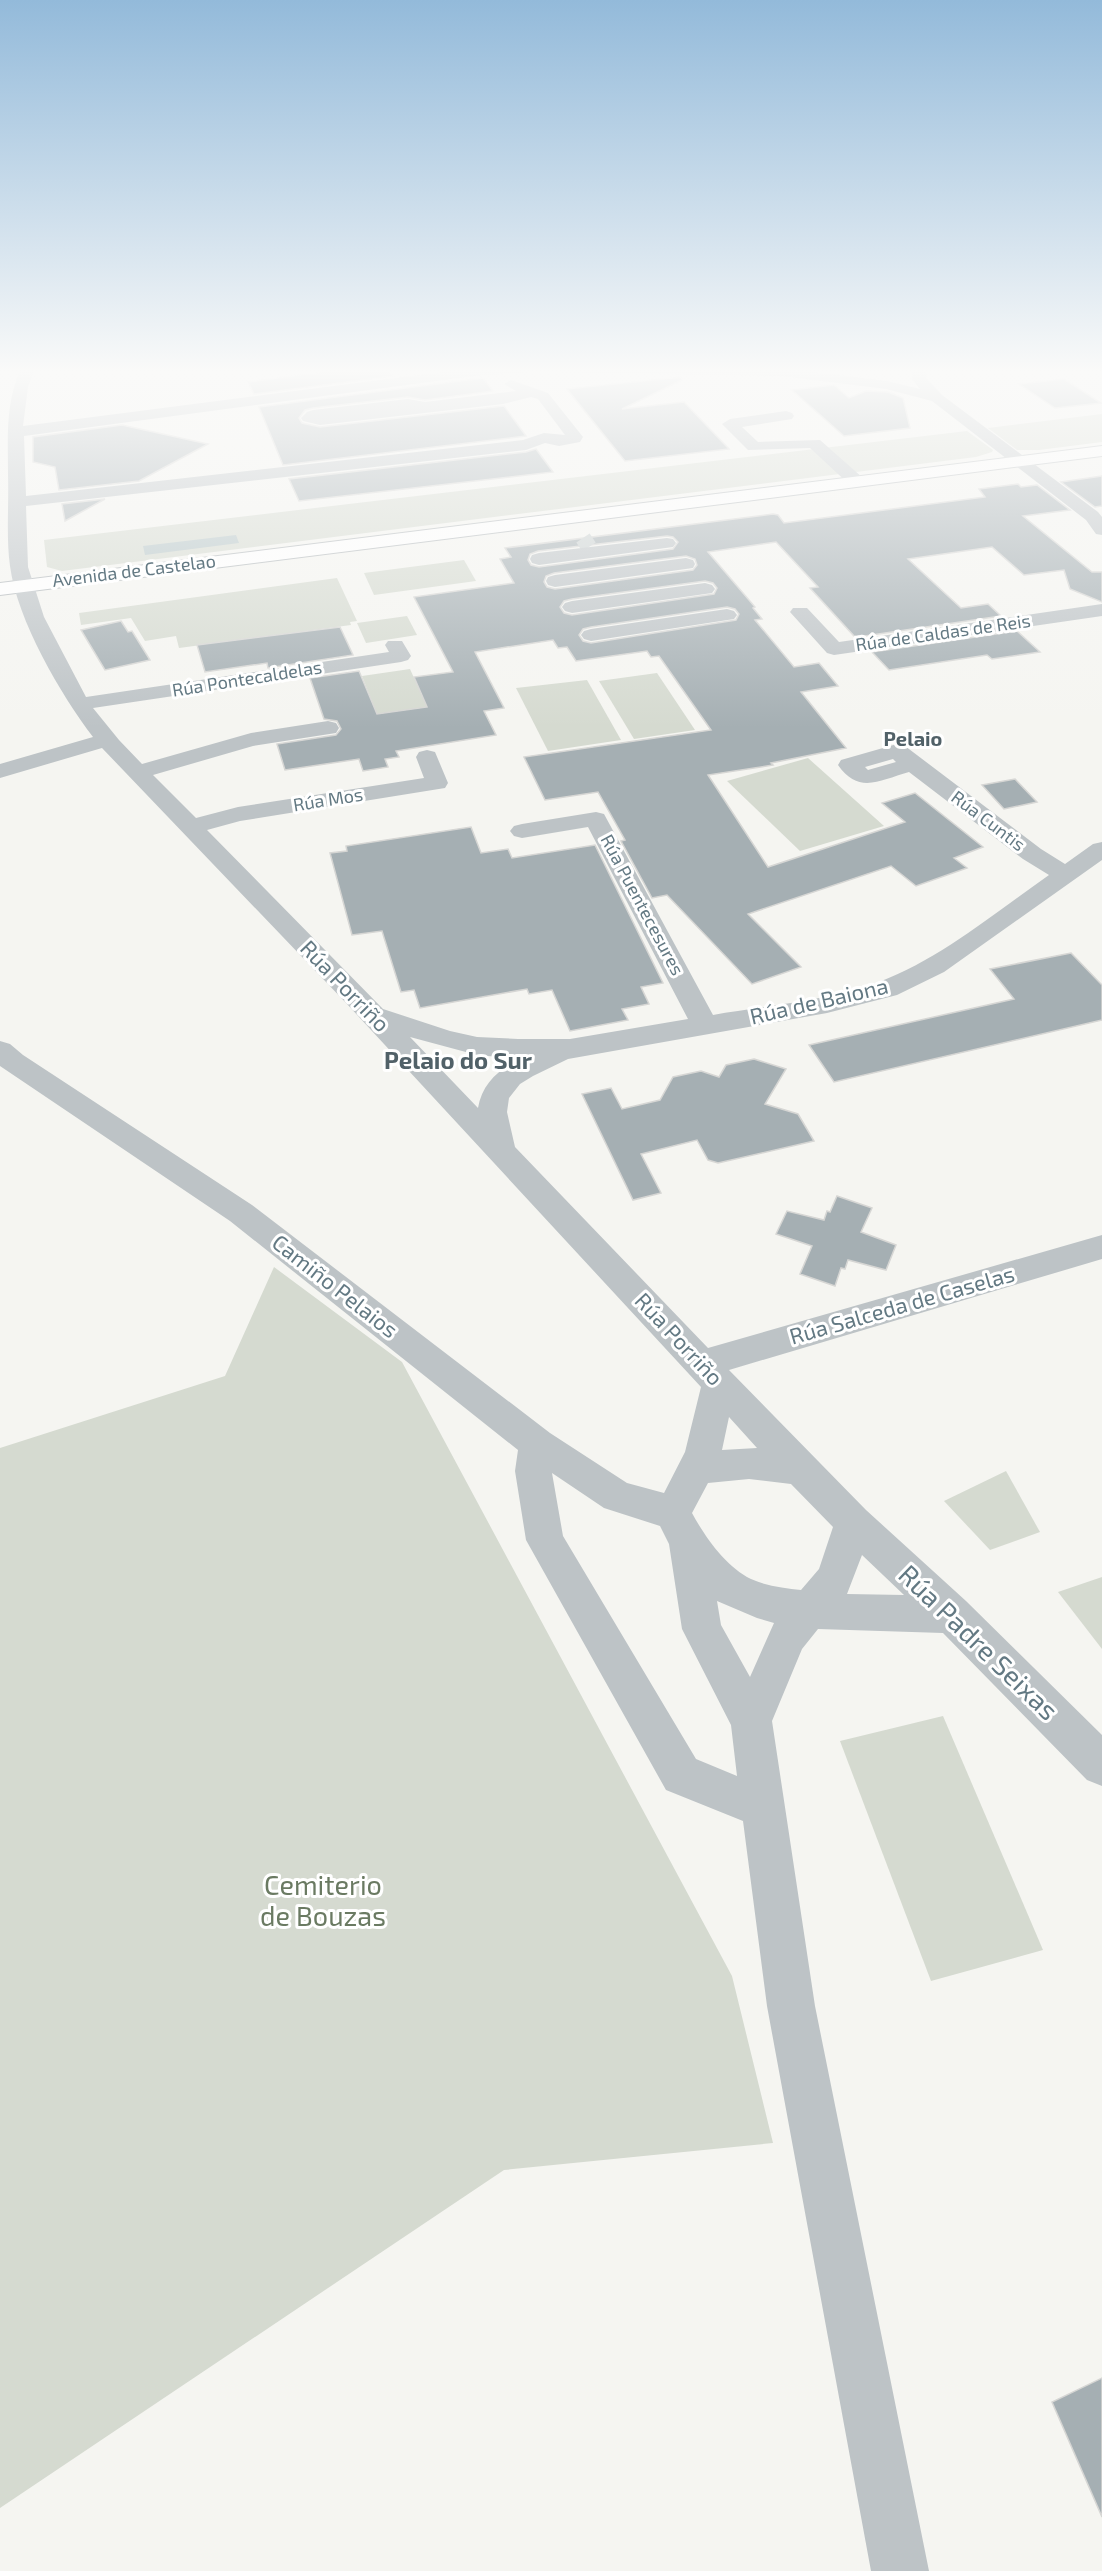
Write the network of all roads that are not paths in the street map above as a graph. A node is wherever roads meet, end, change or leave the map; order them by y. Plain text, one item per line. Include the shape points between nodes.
1 (17, 488) edge
2 (143, 488) edge
3 (811, 488) edge
4 (897, 488) edge
5 (1054, 488) edge
6 (18, 502) junction
7 (1102, 530) edge
8 (594, 540) junction
9 (667, 543) dead end
10 (539, 559) dead end
11 (686, 564) dead end
12 (619, 573) junction
13 (555, 581) dead end
14 (0, 589) edge
15 (705, 589) dead end
16 (26, 590) junction
17 (0, 597) edge
18 (637, 598) junction
19 (573, 607) dead end
20 (1102, 610) edge
21 (800, 612) dead end
22 (727, 615) dead end
23 (657, 625) junction
24 (591, 635) dead end
25 (395, 645) dead end
26 (80, 704) junction
27 (328, 728) dead end
28 (107, 740) junction
29 (427, 757) dead end
30 (913, 764) dead end
31 (0, 771) edge
32 (139, 772) junction
33 (192, 827) junction
34 (522, 831) dead end
35 (1102, 849) edge
36 (1066, 875) junction
37 (374, 1016) junction
38 (705, 1025) junction
39 (570, 1049) junction
40 (0, 1051) edge
41 (502, 1153) junction
42 (1102, 1247) edge
43 (710, 1373) junction
44 (537, 1444) junction
45 (697, 1468) junction
46 (800, 1468) junction
47 (852, 1522) junction
48 (680, 1528) junction
49 (811, 1610) junction
50 (952, 1614) junction
51 (751, 1721) junction
52 (1102, 1765) edge
53 (764, 1808) junction
54 (900, 2571) edge

1 - 6 street, Rúa Porriño
2 - 6 street
3 - 16 main road, Avenida de Castelao
4 - 8 main road, Avenida de Castelao
5 - 7 street via 1092,516
6 - 16 street, Rúa Porriño via 19,567
8 - 9 street
8 - 10 street
8 - 12 street
8 - 16 main road, Avenida de Castelao via 93,591
11 - 12 street
12 - 13 street
12 - 18 street
14 - 16 main road
15 - 18 street
16 - 17 main road
16 - 26 street, Rúa Porriño via 31,612
18 - 19 street
18 - 23 street
20 - 21 street, Rúa de Caldas de Reis via 834,649
22 - 23 street
23 - 24 street
25 - 26 street, Rúa Pontecaldelas via 401,656
26 - 28 street, Rúa Porriño
27 - 32 street via 251,740
28 - 31 street
28 - 32 street, Rúa Porriño
29 - 33 street, Rúa Mos via 437,783 238,814
30 - 36 street, Rúa Cuntis
32 - 33 street, Rúa Porriño
33 - 37 street, Rúa Porriño
34 - 38 street, Rúa Puentecesures via 596,819
35 - 36 street, Rúa de Baiona
36 - 38 street, Rúa de Baiona via 935,966 887,989 827,1004
37 - 39 street, Rúa de Baiona via 477,1046
37 - 41 street, Rúa Porriño
38 - 39 street, Rúa de Baiona
39 - 41 street, Rúa de Baiona via 524,1066 495,1093 492,1128
40 - 44 street, Camiño Pelaios via 241,1213
41 - 43 street, Rúa Porriño
42 - 43 street, Rúa Salceda de Caselas
43 - 45 street
43 - 46 street, Rúa Porriño
44 - 48 street, Camiño Pelaios via 617,1497
44 - 53 street via 533,1471 545,1540 681,1775
45 - 46 street via 749,1463
45 - 48 street
46 - 47 street
47 - 49 street via 835,1579
47 - 50 street, Rúa Padre Seixas
48 - 49 street via 734,1591 765,1603
48 - 51 street via 702,1629
49 - 50 street
49 - 51 street via 788,1636
50 - 52 street, Rúa Padre Seixas
51 - 53 street
53 - 54 street via 791,2006

